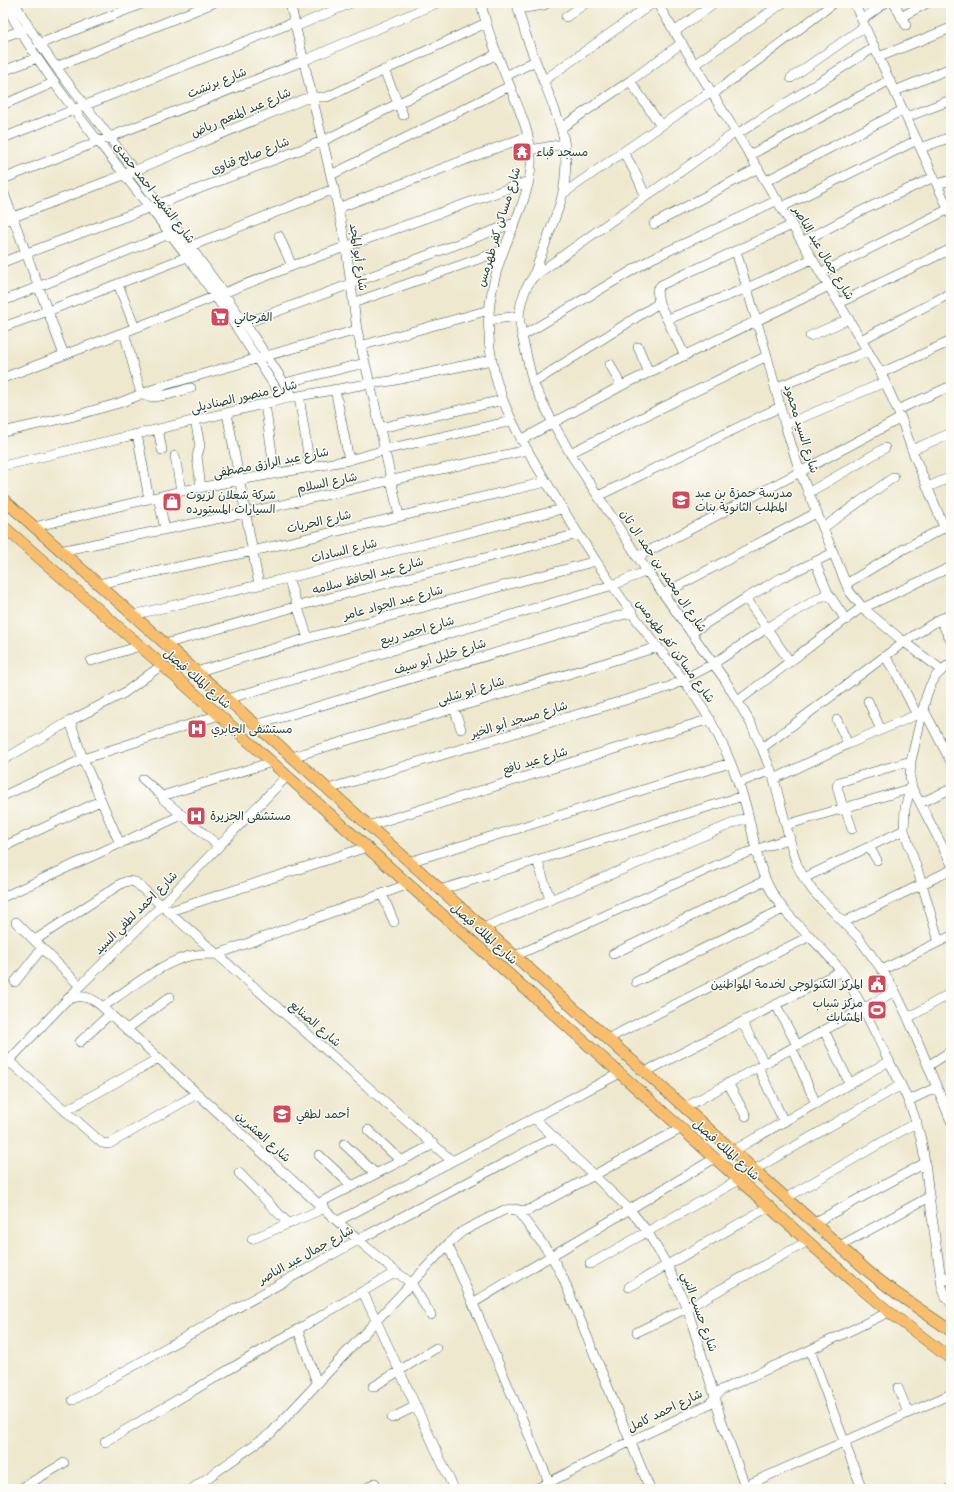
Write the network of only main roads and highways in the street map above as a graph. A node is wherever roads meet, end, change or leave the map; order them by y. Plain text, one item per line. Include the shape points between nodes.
1 (3, 499) edge
2 (8, 510) edge
3 (3, 526) edge
4 (527, 967) junction
5 (517, 981) junction
6 (546, 984) junction
7 (538, 999) junction
8 (951, 1331) edge
9 (951, 1359) edge

1 - 2 main road, شارع الملك فيصل
2 - 4 main road, شارع الملك فيصل via 34,527
3 - 5 main road, شارع الملك فيصل
4 - 5 main road via 526,977
4 - 6 main road, شارع الملك فيصل
5 - 7 main road, شارع الملك فيصل
6 - 7 main road via 540,988
6 - 8 main road, شارع الملك فيصل via 870,1273
7 - 9 main road, شارع الملك فيصل via 889,1312

